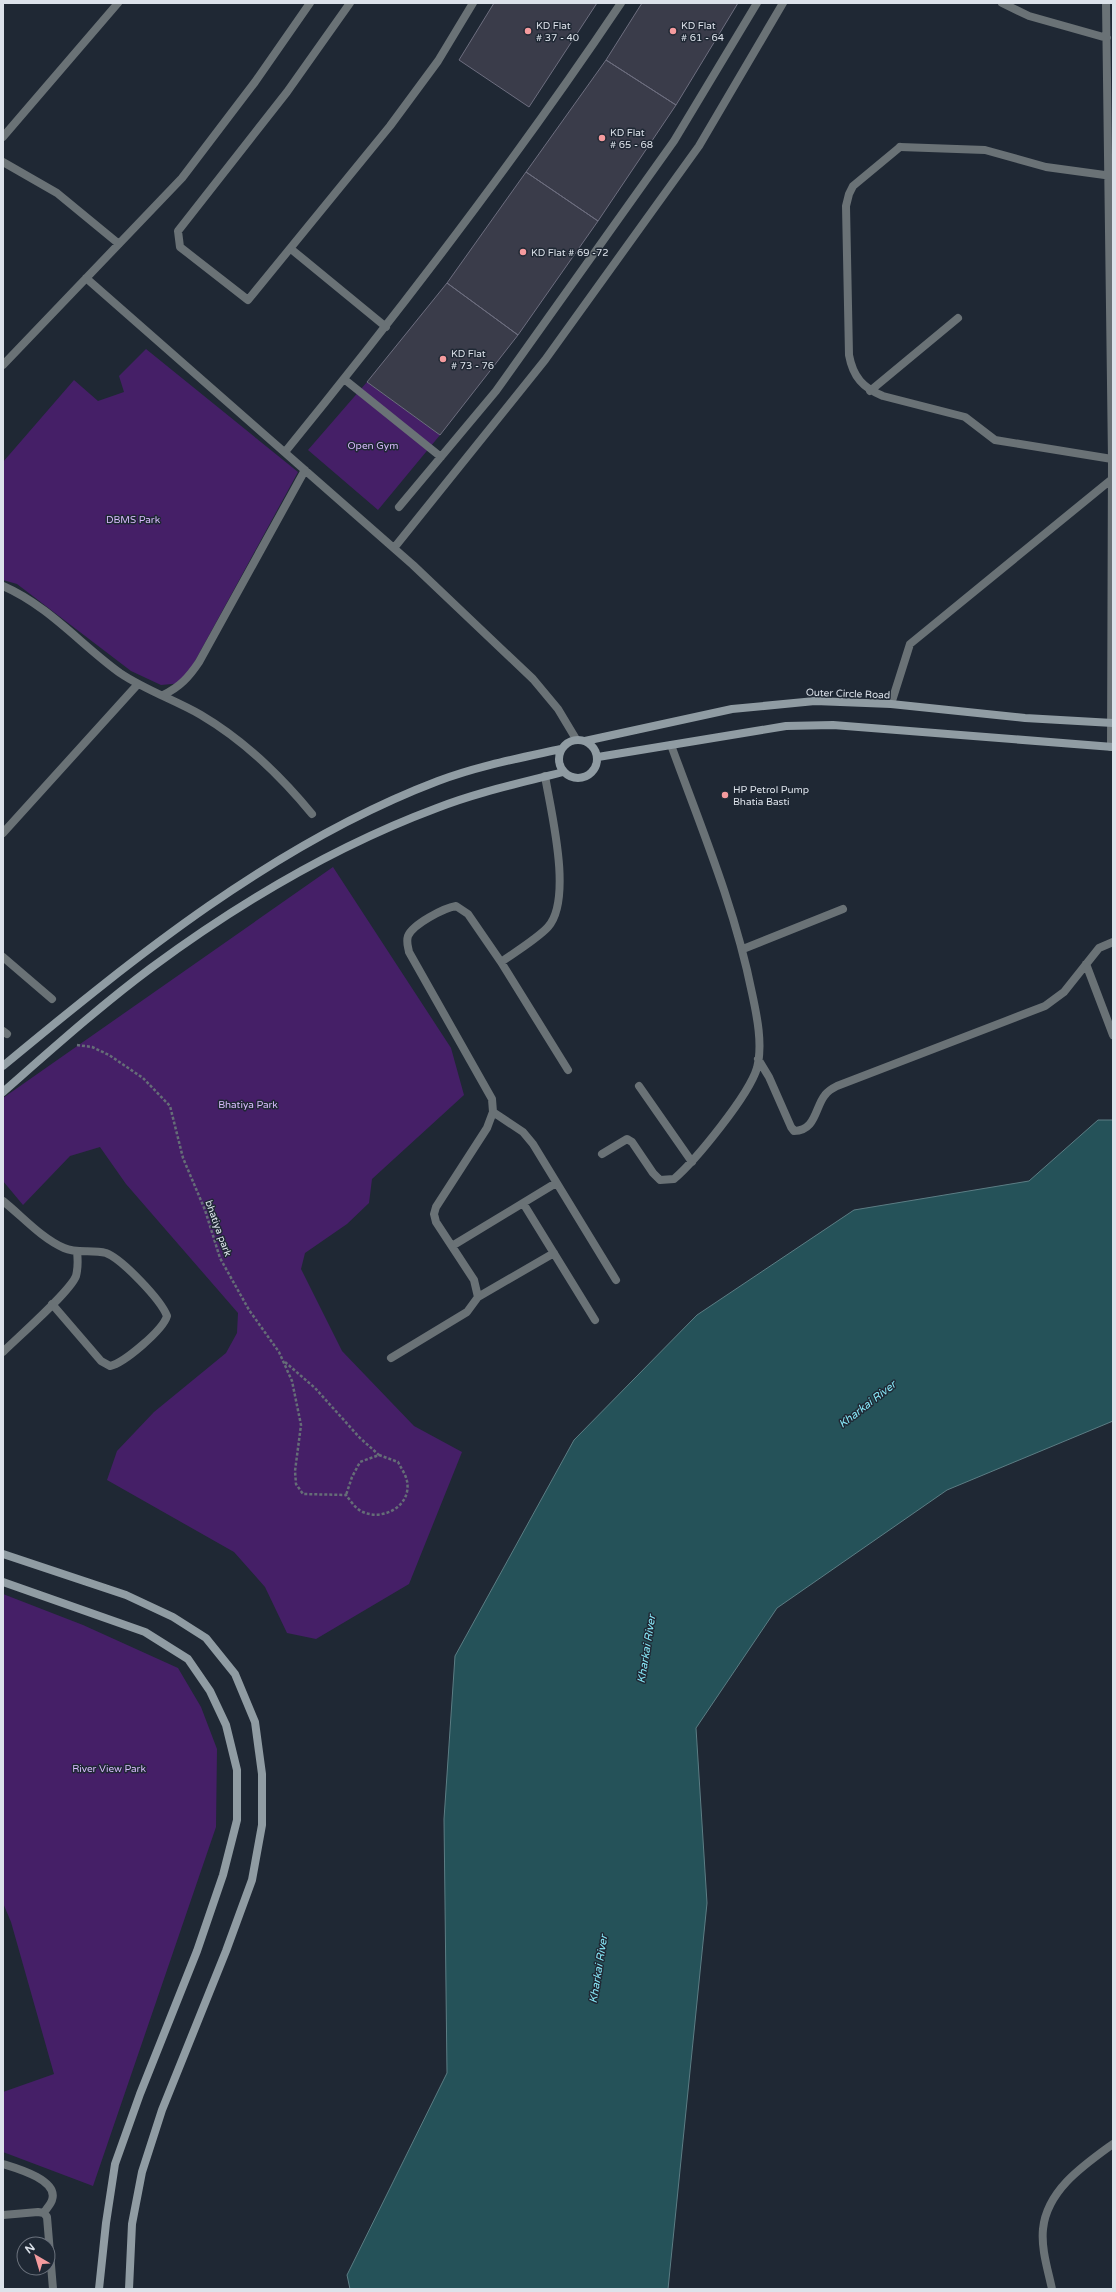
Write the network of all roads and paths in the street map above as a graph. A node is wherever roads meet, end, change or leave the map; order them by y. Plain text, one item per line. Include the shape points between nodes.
1 (118, 3) edge
2 (310, 3) edge
3 (350, 3) edge
4 (474, 3) edge
5 (621, 3) edge
6 (757, 3) edge
7 (783, 3) edge
8 (1002, 3) edge
9 (1106, 3) edge
10 (1110, 29) edge
11 (1107, 38) junction
12 (1110, 98) edge
13 (3, 137) edge
14 (3, 162) edge
15 (1111, 176) edge
16 (119, 244) junction
17 (291, 249) junction
18 (1111, 250) edge
19 (86, 278) junction
20 (958, 318) dead end
21 (1112, 322) edge
22 (386, 327) junction
23 (3, 365) edge
24 (344, 379) junction
25 (870, 391) junction
26 (285, 452) junction
27 (441, 457) junction
28 (1113, 459) edge
29 (305, 470) junction
30 (1112, 479) edge
31 (399, 507) dead end
32 (394, 548) junction
33 (3, 586) edge
34 (138, 684) junction
35 (163, 695) junction
36 (891, 704) junction
37 (1113, 723) edge
38 (576, 739) junction
39 (585, 741) junction
40 (671, 745) junction
41 (1112, 747) edge
42 (561, 749) junction
43 (598, 757) junction
44 (563, 772) junction
45 (545, 776) junction
46 (312, 814) dead end
47 (3, 833) edge
48 (842, 908) dead end
49 (1113, 942) edge
50 (743, 949) junction
51 (3, 958) edge
52 (501, 962) junction
53 (1086, 964) junction
54 (52, 1000) dead end
55 (1113, 1035) edge
56 (62, 1041) junction
57 (758, 1059) junction
58 (3, 1066) edge
59 (568, 1070) dead end
60 (639, 1086) dead end
61 (3, 1092) edge
62 (493, 1112) junction
63 (602, 1154) dead end
64 (692, 1162) junction
65 (556, 1183) junction
66 (3, 1201) edge
67 (523, 1203) junction
68 (452, 1246) junction
69 (77, 1252) junction
70 (554, 1253) junction
71 (616, 1280) dead end
72 (478, 1297) junction
73 (52, 1304) junction
74 (595, 1320) dead end
75 (3, 1352) edge
76 (391, 1358) dead end
77 (283, 1360) junction
78 (380, 1455) junction
79 (346, 1495) junction
80 (3, 1554) edge
81 (3, 1582) edge
82 (1113, 2144) edge
83 (3, 2164) edge
84 (44, 2213) junction
85 (3, 2215) edge
86 (53, 2289) edge
87 (99, 2289) edge
88 (128, 2289) edge
89 (1052, 2289) edge

1 - 13 street
2 - 16 street via 255,82 182,178
3 - 17 street via 287,92 178,231 180,247 248,300
4 - 17 street via 438,61 399,114
5 - 22 street via 571,78
6 - 27 street via 674,141 496,391
7 - 32 street via 694,152 545,360
8 - 11 street via 1028,16
9 - 10 street
10 - 11 street
11 - 12 street
12 - 15 street
14 - 16 street via 57,193
15 - 18 street
15 - 25 street via 1046,167 985,150 900,147 854,186 848,194 846,206 849,356 856,376
16 - 19 street
17 - 22 street
18 - 21 street
19 - 23 street
19 - 26 street
20 - 25 street
21 - 28 street
22 - 24 street
24 - 26 street
24 - 27 street
25 - 28 street via 965,417 995,440
26 - 29 street
27 - 31 street
28 - 30 street
29 - 32 street
29 - 35 street via 199,662 189,677 177,688
30 - 36 street via 910,644
30 - 37 street
32 - 38 street via 533,679 558,709
33 - 34 street via 36,604 119,672
34 - 35 street
34 - 47 street
35 - 46 street via 201,715 260,758 291,788
36 - 37 main road, Outer Circle Road via 1025,718
36 - 39 main road, Outer Circle Road via 815,700 732,709
37 - 41 street
38 - 39 main road
38 - 42 main road
39 - 43 main road via 592,744
40 - 41 main road via 786,726 833,725
40 - 43 main road
40 - 50 street
42 - 44 main road via 558,757
42 - 58 main road via 494,763 438,781 342,825 213,902
43 - 44 main road via 592,772 585,777 577,779
44 - 45 main road
45 - 52 street via 559,868 556,912 548,927
45 - 56 main road via 437,807 336,853 263,893 207,928 150,969
48 - 50 street
49 - 53 street via 1099,948
50 - 57 street via 757,1017
51 - 54 street
52 - 59 street
52 - 62 street via 468,914 456,906 448,907 432,916 408,934 410,952 492,1099
53 - 55 street
53 - 57 street via 1064,992 1045,1006 830,1090 824,1095 812,1122 798,1131 791,1127 769,1077
56 - 61 main road
56 - 77 path, bhatiya park via 92,1047 109,1055 143,1078 170,1106 183,1158 205,1210 220,1258 249,1310
57 - 64 street via 750,1086
60 - 64 street
62 - 65 street via 523,1132
62 - 68 street via 478,1143 436,1207 436,1222
63 - 64 street via 627,1139 632,1142 653,1173 660,1180 668,1181 674,1180
65 - 67 street
65 - 71 street
66 - 69 street via 53,1242
67 - 68 street
67 - 70 street
68 - 72 street via 474,1280
69 - 73 street via 79,1262 75,1277
69 - 73 street via 106,1254 122,1262 162,1306 167,1316 166,1320 124,1360 110,1366 101,1361
70 - 72 street
70 - 74 street
72 - 76 street via 467,1312
73 - 75 street
77 - 78 path via 315,1388 360,1438
77 - 79 path, bhatiya park via 292,1381 301,1424 295,1471 296,1484 303,1494
78 - 79 path via 360,1462
78 - 79 path via 398,1462 407,1482 406,1497 395,1511 376,1515 360,1511
80 - 88 main road via 126,1595 173,1617 206,1638 235,1674 255,1722 262,1774 262,1825 252,1880 162,2110 142,2172 132,2224
81 - 87 main road via 145,1632 188,1659 210,1691 226,1725 237,1770 237,1820 223,1875 197,1951 115,2164
82 - 89 street via 1079,2169 1047,2210 1043,2229 1044,2253
83 - 84 street via 33,2174 50,2187 52,2200
84 - 85 street
84 - 86 street via 48,2222

